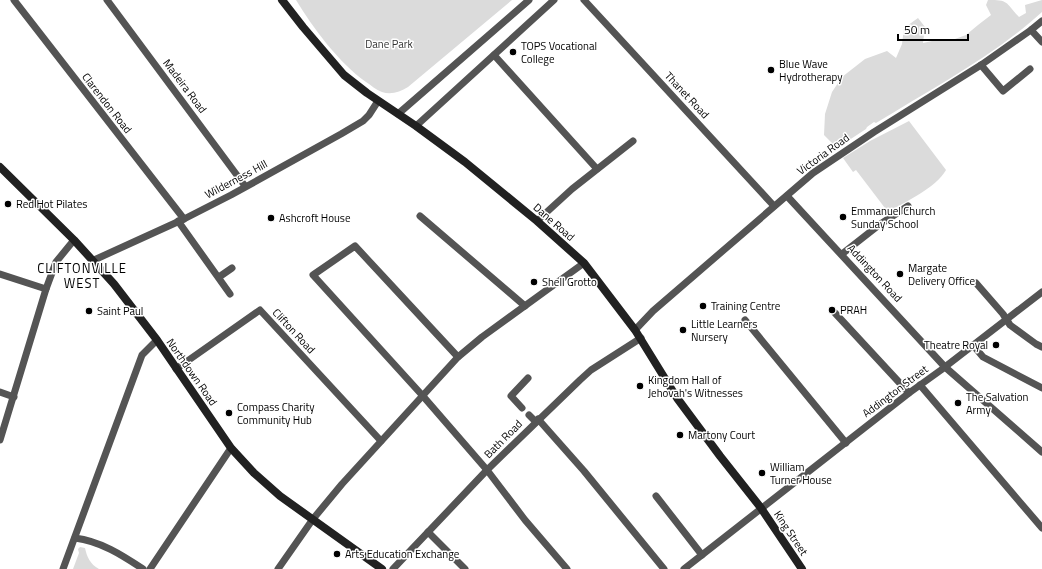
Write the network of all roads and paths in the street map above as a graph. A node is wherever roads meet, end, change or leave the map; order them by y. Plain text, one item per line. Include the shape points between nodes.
1 (14, 0) edge
2 (107, 0) edge
3 (282, 0) edge
4 (529, 0) edge
5 (554, 0) edge
6 (584, 0) edge
7 (1042, 21) edge
8 (1031, 30) junction
9 (1042, 42) edge
10 (494, 55) junction
11 (982, 65) junction
12 (1030, 69) dead end
13 (378, 101) junction
14 (398, 114) junction
15 (416, 126) junction
16 (632, 141) dead end
17 (0, 167) edge
18 (597, 169) junction
19 (245, 186) junction
20 (787, 196) junction
21 (774, 206) junction
22 (908, 206) dead end
23 (420, 216) dead end
24 (181, 220) junction
25 (537, 221) junction
26 (74, 240) junction
27 (842, 254) junction
28 (94, 260) junction
29 (584, 263) junction
30 (232, 268) dead end
31 (0, 274) edge
32 (219, 277) junction
33 (976, 283) dead end
34 (46, 289) junction
35 (1042, 292) edge
36 (230, 294) dead end
37 (524, 306) junction
38 (835, 313) dead end
39 (745, 320) dead end
40 (1007, 320) junction
41 (635, 330) junction
42 (640, 338) junction
43 (156, 340) junction
44 (973, 345) junction
45 (1042, 347) edge
46 (458, 357) junction
47 (945, 367) junction
48 (176, 369) junction
49 (528, 378) dead end
50 (920, 385) junction
51 (1042, 388) edge
52 (0, 392) edge
53 (909, 393) junction
54 (422, 395) junction
55 (14, 397) junction
56 (522, 408) dead end
57 (529, 415) dead end
58 (537, 421) junction
59 (0, 440) edge
60 (380, 441) junction
61 (846, 443) junction
62 (231, 448) junction
63 (1042, 452) edge
64 (487, 470) junction
65 (656, 496) dead end
66 (761, 508) junction
67 (313, 519) junction
68 (1042, 528) edge
69 (428, 532) junction
70 (75, 538) junction
71 (702, 555) junction
72 (63, 569) edge
73 (143, 569) edge
74 (150, 569) edge
75 (278, 569) edge
76 (382, 569) edge
77 (393, 569) edge
78 (465, 569) edge
79 (567, 569) edge
80 (664, 569) edge
81 (684, 569) edge
82 (802, 569) edge

1 - 24 street, Clarendon Road
2 - 19 street, Madeira Road
3 - 13 street, Dane Road via 344,75
4 - 14 street
5 - 10 street
6 - 21 street, Thanet Road
7 - 8 street, Victoria Road
8 - 9 street
8 - 11 street, Victoria Road
10 - 15 street
10 - 18 street
11 - 12 street via 1003,91
11 - 20 street, Victoria Road via 838,155
13 - 14 street, Dane Road
13 - 19 street, Wilderness Hill via 363,121
14 - 15 street, Dane Road
15 - 25 street, Dane Road
16 - 18 street
17 - 26 street, Northdown Road
18 - 25 street
19 - 24 street, Wilderness Hill
20 - 21 street, Victoria Road
20 - 27 street, Addington Road
21 - 41 street, Victoria Road via 653,311
22 - 27 street
23 - 37 street
24 - 28 street, Wilderness Hill
24 - 32 street, Clarendon Road
25 - 29 street, Dane Road
26 - 28 street, Northdown Road
26 - 34 street via 56,262
27 - 47 street, Addington Road
28 - 43 street, Northdown Road
29 - 37 street
29 - 41 street, Dane Road
30 - 32 street
31 - 34 street
32 - 36 street, Clarendon Road
33 - 40 street
34 - 55 street
35 - 40 street, Addington Street
37 - 46 street
38 - 53 street
39 - 61 street
40 - 44 street, Addington Street
40 - 45 street via 1010,325
41 - 42 street, Dane Road
42 - 58 street, Bath Road via 591,370
42 - 66 street, Dane Road via 677,398
43 - 48 street, Northdown Road
43 - 70 street via 142,355
44 - 47 street, Addington Street
44 - 51 street via 984,357
46 - 54 street
46 - 54 street via 355,246 313,275
47 - 50 street, Addington Street
47 - 63 street, Addington Road
48 - 60 street, Clifton Road via 260,310
48 - 62 street, Northdown Road
49 - 56 street via 511,396
50 - 53 street, Addington Street
50 - 68 street
52 - 55 street
53 - 61 street, Addington Street
54 - 60 street
54 - 64 street
55 - 59 street
57 - 58 street
58 - 64 street, Bath Road
58 - 80 street via 584,471
60 - 67 street
61 - 66 street, Addington Street
62 - 67 street, Northdown Road via 267,485
62 - 74 street
64 - 69 street, Bath Road
64 - 79 street
65 - 71 street
66 - 71 street, Addington Street
66 - 82 street, King Street
67 - 75 street
67 - 76 street, Northdown Road
69 - 77 street, Bath Road
69 - 78 street
70 - 72 street
70 - 73 street via 87,539 109,548
71 - 81 street, Addington Street

